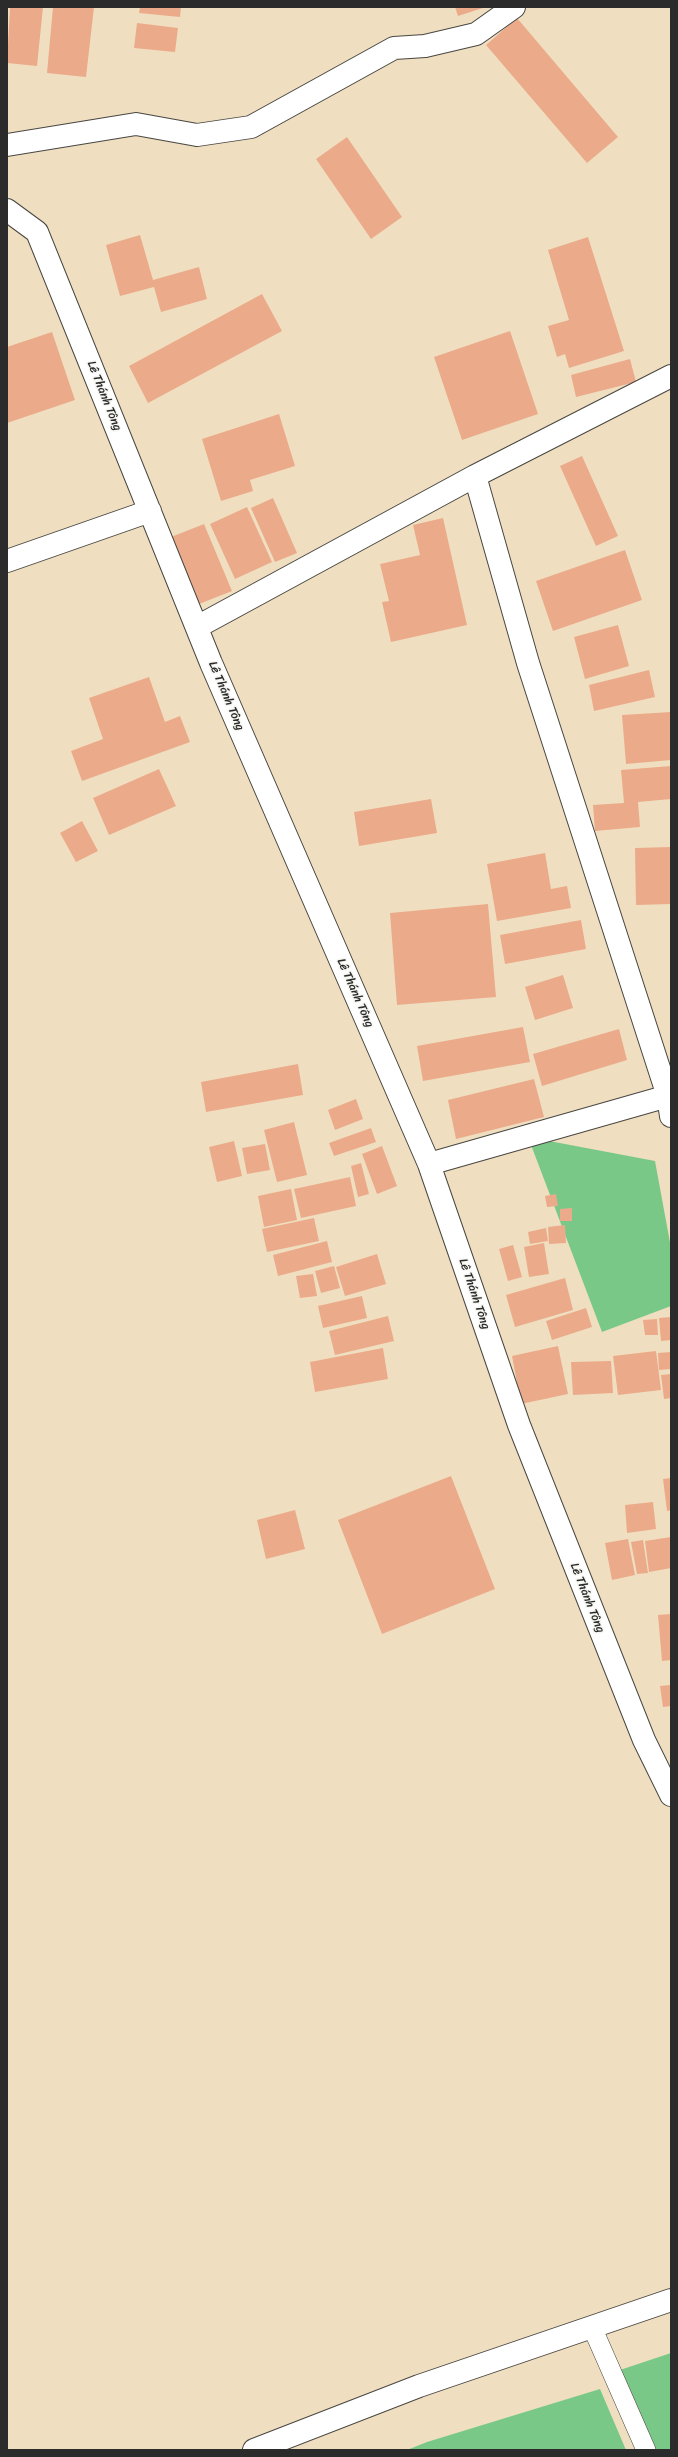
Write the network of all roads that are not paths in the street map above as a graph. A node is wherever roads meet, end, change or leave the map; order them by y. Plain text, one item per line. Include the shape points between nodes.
1 (514, 7) edge
2 (7, 145) edge
3 (7, 210) edge
4 (671, 376) edge
5 (475, 476) junction
6 (150, 511) junction
7 (7, 561) edge
8 (197, 628) junction
9 (669, 1106) edge
10 (429, 1164) junction
11 (671, 1795) edge
12 (671, 2300) edge
13 (592, 2327) junction
14 (254, 2450) edge
15 (646, 2450) edge

1 - 2 street via 476,34 425,46 394,48 251,127 197,135 136,124
3 - 6 street, Lê Thánh Tông via 38,232
4 - 5 street
5 - 8 street
5 - 9 street via 528,663
6 - 7 street
6 - 8 street, Lê Thánh Tông
8 - 10 street, Lê Thánh Tông
9 - 10 street
10 - 11 street, Lê Thánh Tông via 519,1425 644,1740
12 - 13 street
13 - 14 street via 419,2386
13 - 15 lane

